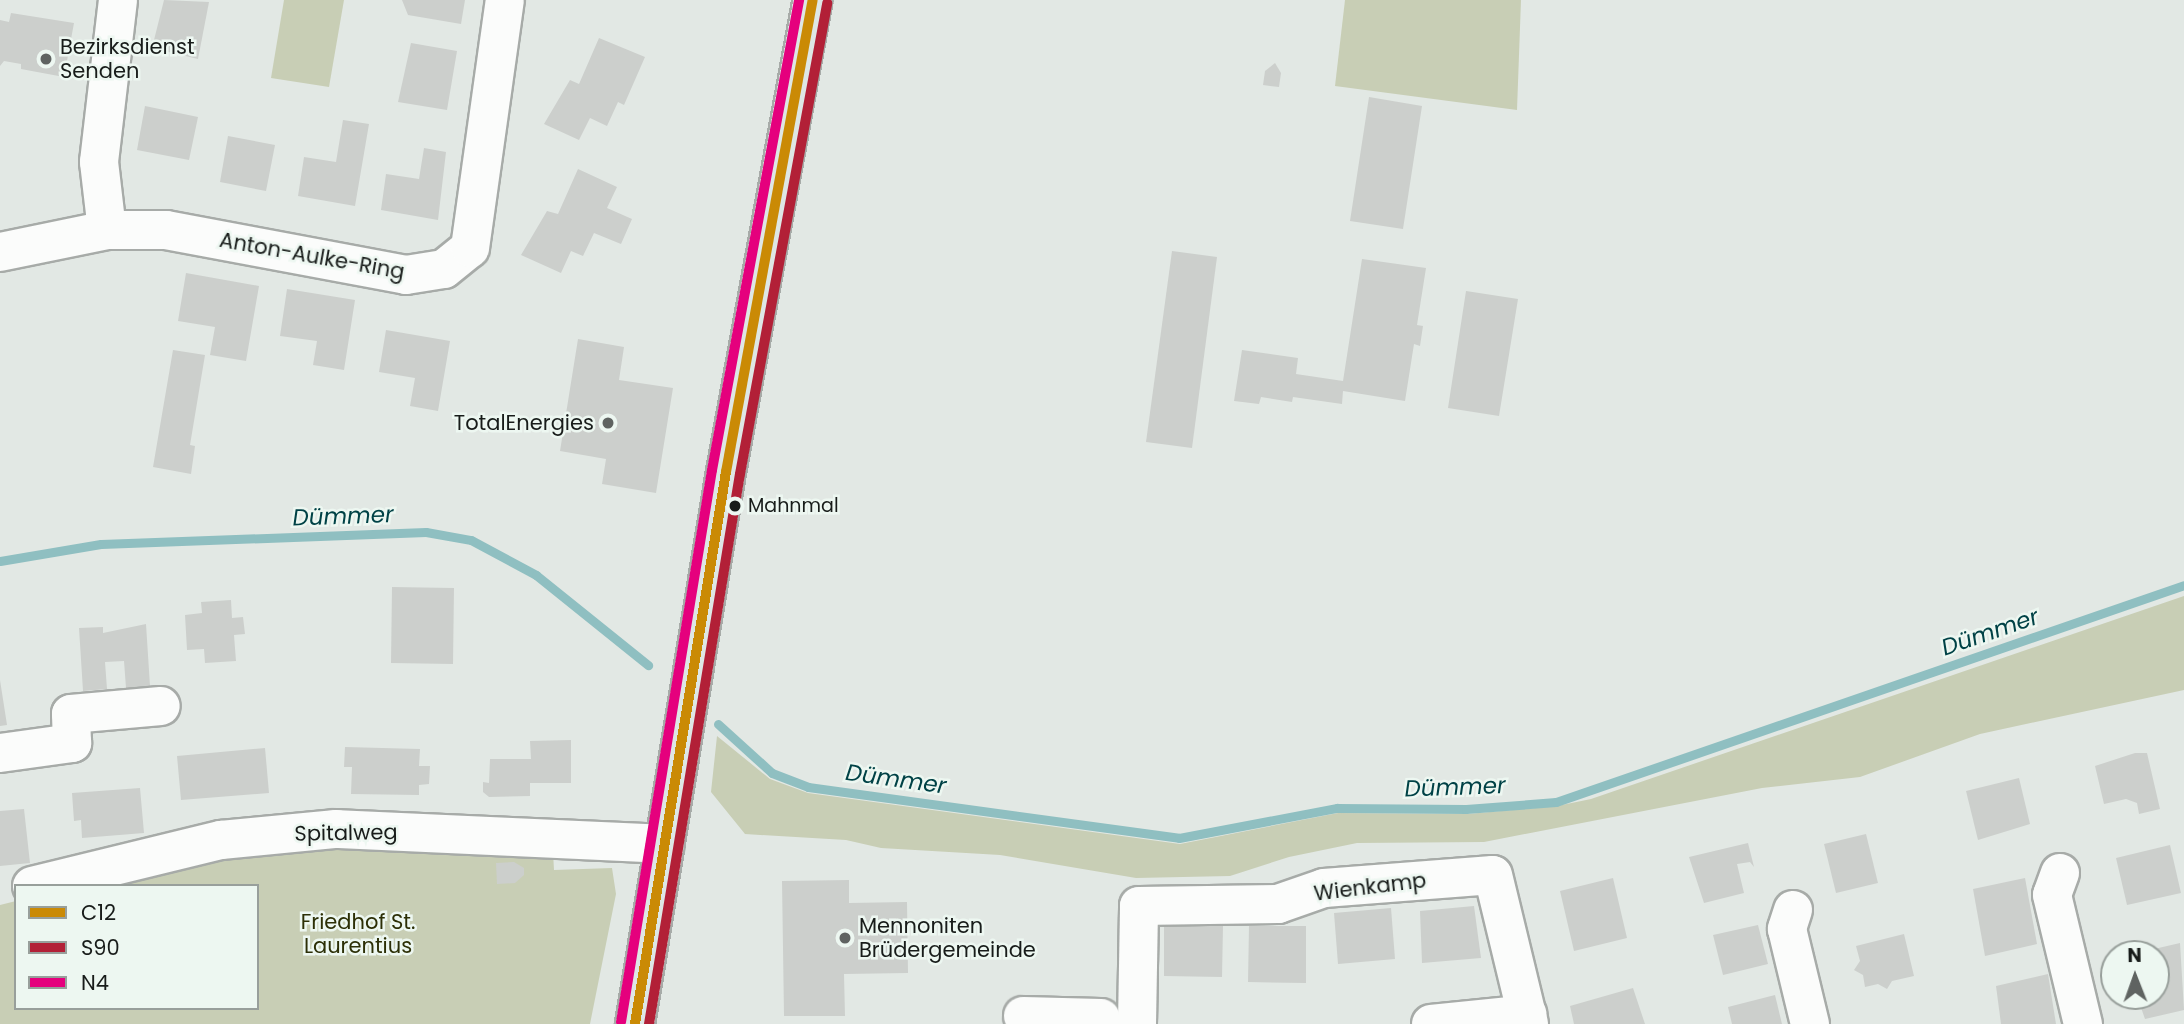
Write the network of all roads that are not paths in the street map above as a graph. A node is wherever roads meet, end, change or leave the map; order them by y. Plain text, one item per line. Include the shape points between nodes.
1 (118, 0) edge
2 (505, 0) edge
3 (813, 0) edge
4 (107, 230) junction
5 (0, 253) edge
6 (161, 706) dead end
7 (0, 752) edge
8 (665, 844) junction
9 (2060, 873) dead end
10 (40, 884) edge
11 (1793, 910) dead end
12 (1023, 1016) dead end
13 (1528, 1019) edge
14 (1114, 1022) edge
15 (635, 1024) edge
16 (1431, 1024) edge
17 (1810, 1024) edge
18 (2083, 1024) edge

1 - 4 street via 99,162
2 - 4 street, Anton-Aulke-Ring via 470,248 444,269 406,275 166,230
3 - 8 main road via 726,472
4 - 5 street, Anton-Aulke-Ring
6 - 7 street via 71,714 72,743
8 - 10 street, Spitalweg via 335,829 221,840
8 - 15 main road
9 - 18 street via 2052,895
11 - 17 street via 1787,929
12 - 14 street, Wienkamp
13 - 14 street, Wienkamp via 1493,875 1324,888 1278,904 1139,906
13 - 16 street, Wienkamp

